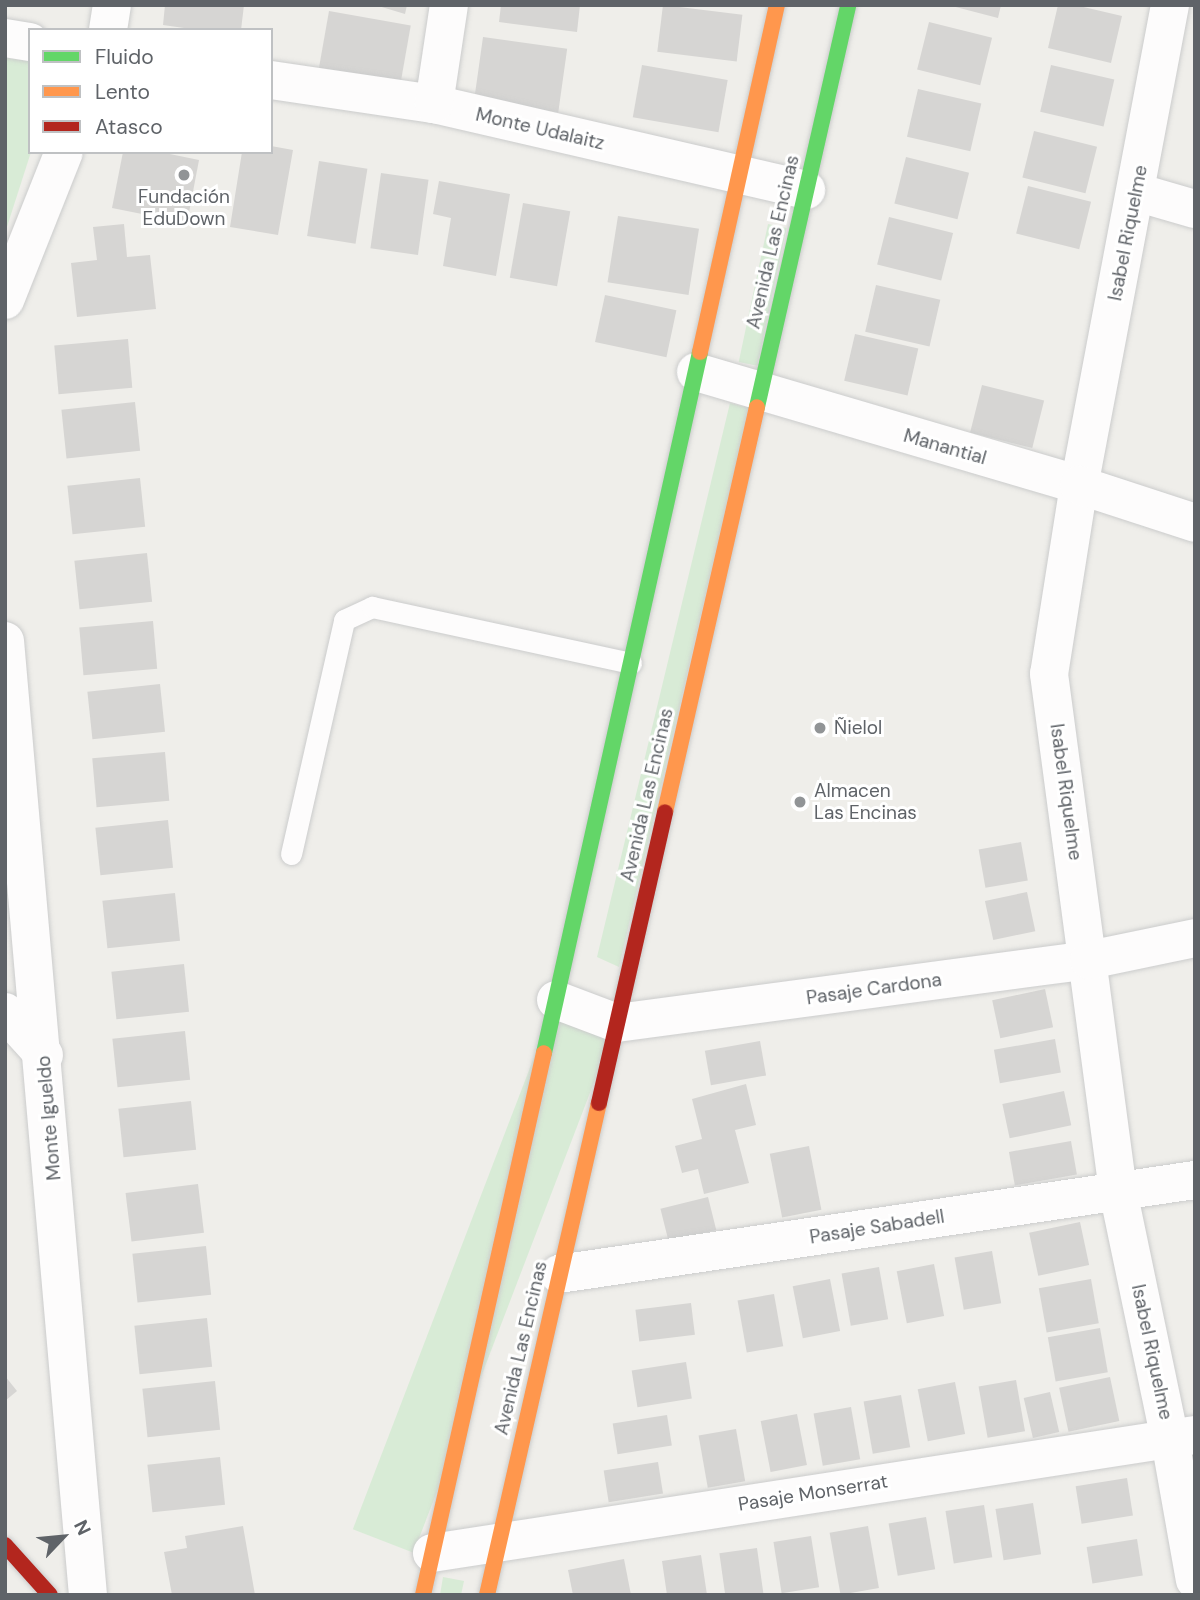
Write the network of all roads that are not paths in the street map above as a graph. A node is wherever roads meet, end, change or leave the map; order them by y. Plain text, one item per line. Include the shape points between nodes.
1 (112, 5) edge
2 (449, 5) edge
3 (777, 5) edge
4 (848, 5) edge
5 (1170, 5) edge
6 (108, 28) edge
7 (5, 38) edge
8 (28, 42) edge
9 (273, 79) edge
10 (434, 104) junction
11 (63, 154) edge
12 (739, 177) junction
13 (806, 190) junction
14 (1136, 192) junction
15 (1195, 209) edge
16 (5, 300) edge
17 (695, 372) junction
18 (760, 392) junction
19 (1079, 485) junction
20 (1195, 523) edge
21 (5, 641) edge
22 (631, 663) junction
23 (290, 854) dead end
24 (1195, 938) edge
25 (1089, 960) junction
26 (555, 1000) junction
27 (5, 1012) edge
28 (617, 1023) junction
29 (44, 1055) junction
30 (1195, 1180) edge
31 (1118, 1191) junction
32 (559, 1274) junction
33 (1182, 1438) edge
34 (499, 1541) junction
35 (5, 1545) edge
36 (432, 1553) junction
37 (1195, 1580) edge
38 (50, 1595) edge
39 (88, 1595) edge
40 (423, 1595) edge
41 (486, 1595) edge

1 - 6 street
2 - 10 street
3 - 12 main road
4 - 13 main road, Avenida Las Encinas
5 - 14 street, Isabel Riquelme
7 - 8 street
9 - 10 street, Monte Udalaitz
10 - 12 street, Monte Udalaitz
11 - 16 street
12 - 13 street, Monte Udalaitz
12 - 17 main road
13 - 18 main road, Avenida Las Encinas
14 - 15 street
14 - 19 street, Isabel Riquelme
17 - 18 street, Manantial
17 - 22 main road
18 - 19 street, Manantial
18 - 28 main road, Avenida Las Encinas
19 - 20 street, Manantial
19 - 25 street, Isabel Riquelme via 1049,674
21 - 29 street, Monte Igueldo
22 - 23 lane via 372,607 344,620
22 - 26 main road
24 - 25 street, Pasaje Cardona
25 - 28 street, Pasaje Cardona
25 - 31 street, Isabel Riquelme
26 - 28 street, Pasaje Cardona
26 - 36 main road
27 - 29 street
28 - 32 main road, Avenida Las Encinas
29 - 39 street, Monte Igueldo
30 - 31 street, Pasaje Sabadell
31 - 32 street, Pasaje Sabadell
31 - 33 street, Isabel Riquelme
32 - 34 main road, Avenida Las Encinas
33 - 34 street, Pasaje Monserrat
33 - 37 street, Isabel Riquelme
34 - 36 street, Pasaje Monserrat
34 - 41 main road, Avenida Las Encinas
35 - 38 main road
36 - 40 main road

